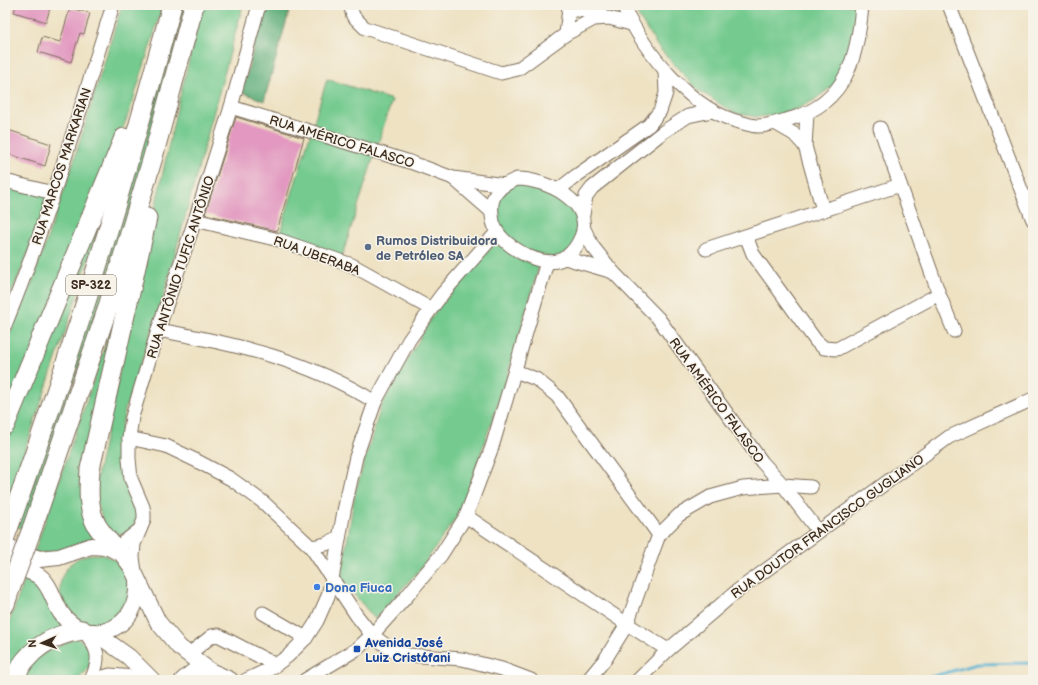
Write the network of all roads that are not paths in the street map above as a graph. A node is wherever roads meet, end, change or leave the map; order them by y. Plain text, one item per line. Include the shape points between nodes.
1 (113, 5) edge
2 (172, 5) edge
3 (194, 5) edge
4 (259, 5) edge
5 (350, 5) edge
6 (623, 5) edge
7 (862, 5) edge
8 (949, 5) edge
9 (568, 7) edge
10 (597, 12) edge
11 (631, 24) junction
12 (566, 34) junction
13 (161, 46) junction
14 (181, 54) junction
15 (665, 71) junction
16 (231, 107) junction
17 (712, 111) junction
18 (807, 114) junction
19 (775, 123) junction
20 (880, 128) dead end
21 (642, 130) junction
22 (651, 141) junction
23 (805, 146) junction
24 (453, 178) junction
25 (5, 181) edge
26 (504, 185) junction
27 (900, 185) junction
28 (558, 190) junction
29 (53, 193) junction
30 (822, 210) junction
31 (491, 211) junction
32 (583, 215) junction
33 (196, 220) junction
34 (1033, 220) edge
35 (584, 229) junction
36 (498, 232) junction
37 (746, 236) junction
38 (706, 249) dead end
39 (565, 258) junction
40 (547, 262) junction
41 (613, 272) junction
42 (939, 294) junction
43 (431, 309) junction
44 (5, 325) edge
45 (158, 330) junction
46 (954, 331) dead end
47 (515, 371) junction
48 (1033, 399) edge
49 (375, 402) junction
50 (5, 425) edge
51 (129, 438) junction
52 (783, 485) junction
53 (811, 487) dead end
54 (466, 516) junction
55 (8, 529) edge
56 (138, 531) junction
57 (818, 531) junction
58 (659, 536) junction
59 (339, 537) junction
60 (5, 546) edge
61 (311, 547) junction
62 (115, 549) junction
63 (5, 562) edge
64 (136, 578) junction
65 (332, 579) junction
66 (8, 597) edge
67 (263, 613) dead end
68 (627, 624) junction
69 (86, 631) junction
70 (372, 635) junction
71 (306, 638) junction
72 (668, 650) junction
73 (189, 654) junction
74 (276, 665) junction
75 (210, 670) junction
76 (13, 680) edge
77 (92, 680) edge
78 (145, 680) edge
79 (152, 680) edge
80 (183, 680) edge
81 (230, 680) edge
82 (246, 680) edge
83 (305, 680) edge
84 (531, 680) edge
85 (588, 680) edge
86 (638, 680) edge

1 - 29 street, RUA MARCOS MARKARIAN
2 - 13 highway, SP-322
3 - 14 highway, SP-322
4 - 16 street, RUA ANTÔNIO TUFIC ANTÔNIO
5 - 12 street via 353,16 365,28 501,72 518,68
6 - 11 street
7 - 18 street via 858,43 850,69 838,88 824,103
8 - 34 street
9 - 10 street
9 - 12 street
10 - 11 street
10 - 12 street
11 - 15 street
13 - 50 highway
13 - 55 highway, SP-322 via 96,270
14 - 62 highway via 160,162 90,469 89,498 92,512 96,524
14 - 66 highway, SP-322, bridge via 154,157 107,310
15 - 17 street
15 - 21 street via 666,93 660,112
16 - 24 street, RUA AMÉRICO FALASCO via 410,162
16 - 33 street, RUA ANTÔNIO TUFIC ANTÔNIO
17 - 19 street via 734,121 757,126
17 - 22 street via 688,116
18 - 19 street
18 - 23 street
19 - 23 street via 794,134
20 - 27 street
21 - 22 street
21 - 28 street
22 - 32 street via 592,188 586,196
23 - 30 street
24 - 26 street, RUA AMÉRICO FALASCO
24 - 31 street, RUA AMÉRICO FALASCO
25 - 29 street
26 - 28 street via 517,179 528,179
26 - 31 street via 493,199
27 - 30 street
27 - 42 street
28 - 32 street via 572,201
29 - 44 street, RUA MARCOS MARKARIAN via 20,290
30 - 37 street
31 - 36 street
32 - 35 street
33 - 43 street, RUA UBERABA via 279,240 352,265
33 - 45 street, RUA ANTÔNIO TUFIC ANTÔNIO
35 - 39 street via 576,248
35 - 41 street, RUA AMÉRICO FALASCO via 593,247
36 - 40 street via 507,243 518,250 532,258
36 - 43 street
37 - 38 street
37 - 42 street via 753,254 816,341 824,348 837,349
39 - 40 street
39 - 41 street, RUA AMÉRICO FALASCO
40 - 47 street
41 - 52 street, RUA AMÉRICO FALASCO via 658,318 762,462
42 - 46 street
43 - 49 street via 409,340
45 - 49 street via 213,340 271,355 321,374
45 - 51 street, RUA ANTÔNIO TUFIC ANTÔNIO via 132,417
47 - 54 street via 492,447
47 - 58 street via 536,379 557,396
48 - 57 street, RUA DOUTOR FRANCISCO GUGLIANO via 949,437
49 - 59 street via 356,457
51 - 56 street, RUA ANTÔNIO TUFIC ANTÔNIO via 131,479 144,514
51 - 61 street via 166,446 231,479 263,502
52 - 53 street
52 - 57 street, RUA AMÉRICO FALASCO
52 - 58 street via 743,488 710,498 679,515
54 - 68 street
54 - 70 street via 441,555
56 - 62 street
56 - 64 street, RUA ANTÔNIO TUFIC ANTÔNIO via 133,558
57 - 72 street, RUA DOUTOR FRANCISCO GUGLIANO via 738,591
58 - 68 street
59 - 61 street via 326,544
59 - 65 street
60 - 62 main road via 38,559 58,557 91,546
61 - 65 street
62 - 64 main road via 126,559
63 - 69 main road via 39,576 47,585 61,612 74,625
64 - 69 main road via 136,602 128,616 115,627 105,631
64 - 73 main road via 158,622 179,647
65 - 70 street
65 - 71 street via 318,621
67 - 71 street
68 - 72 street
68 - 85 street via 606,658
69 - 76 highway via 68,632 40,645 24,661
69 - 77 street via 98,654
69 - 79 main road via 129,657
70 - 83 street via 357,649
70 - 84 street via 392,650 408,655 462,659 502,669
71 - 74 street
72 - 86 street, RUA DOUTOR FRANCISCO GUGLIANO
73 - 74 street via 212,636 218,635
73 - 75 main road
74 - 82 street
75 - 80 main road via 193,672
75 - 81 main road
77 - 78 street via 110,675

